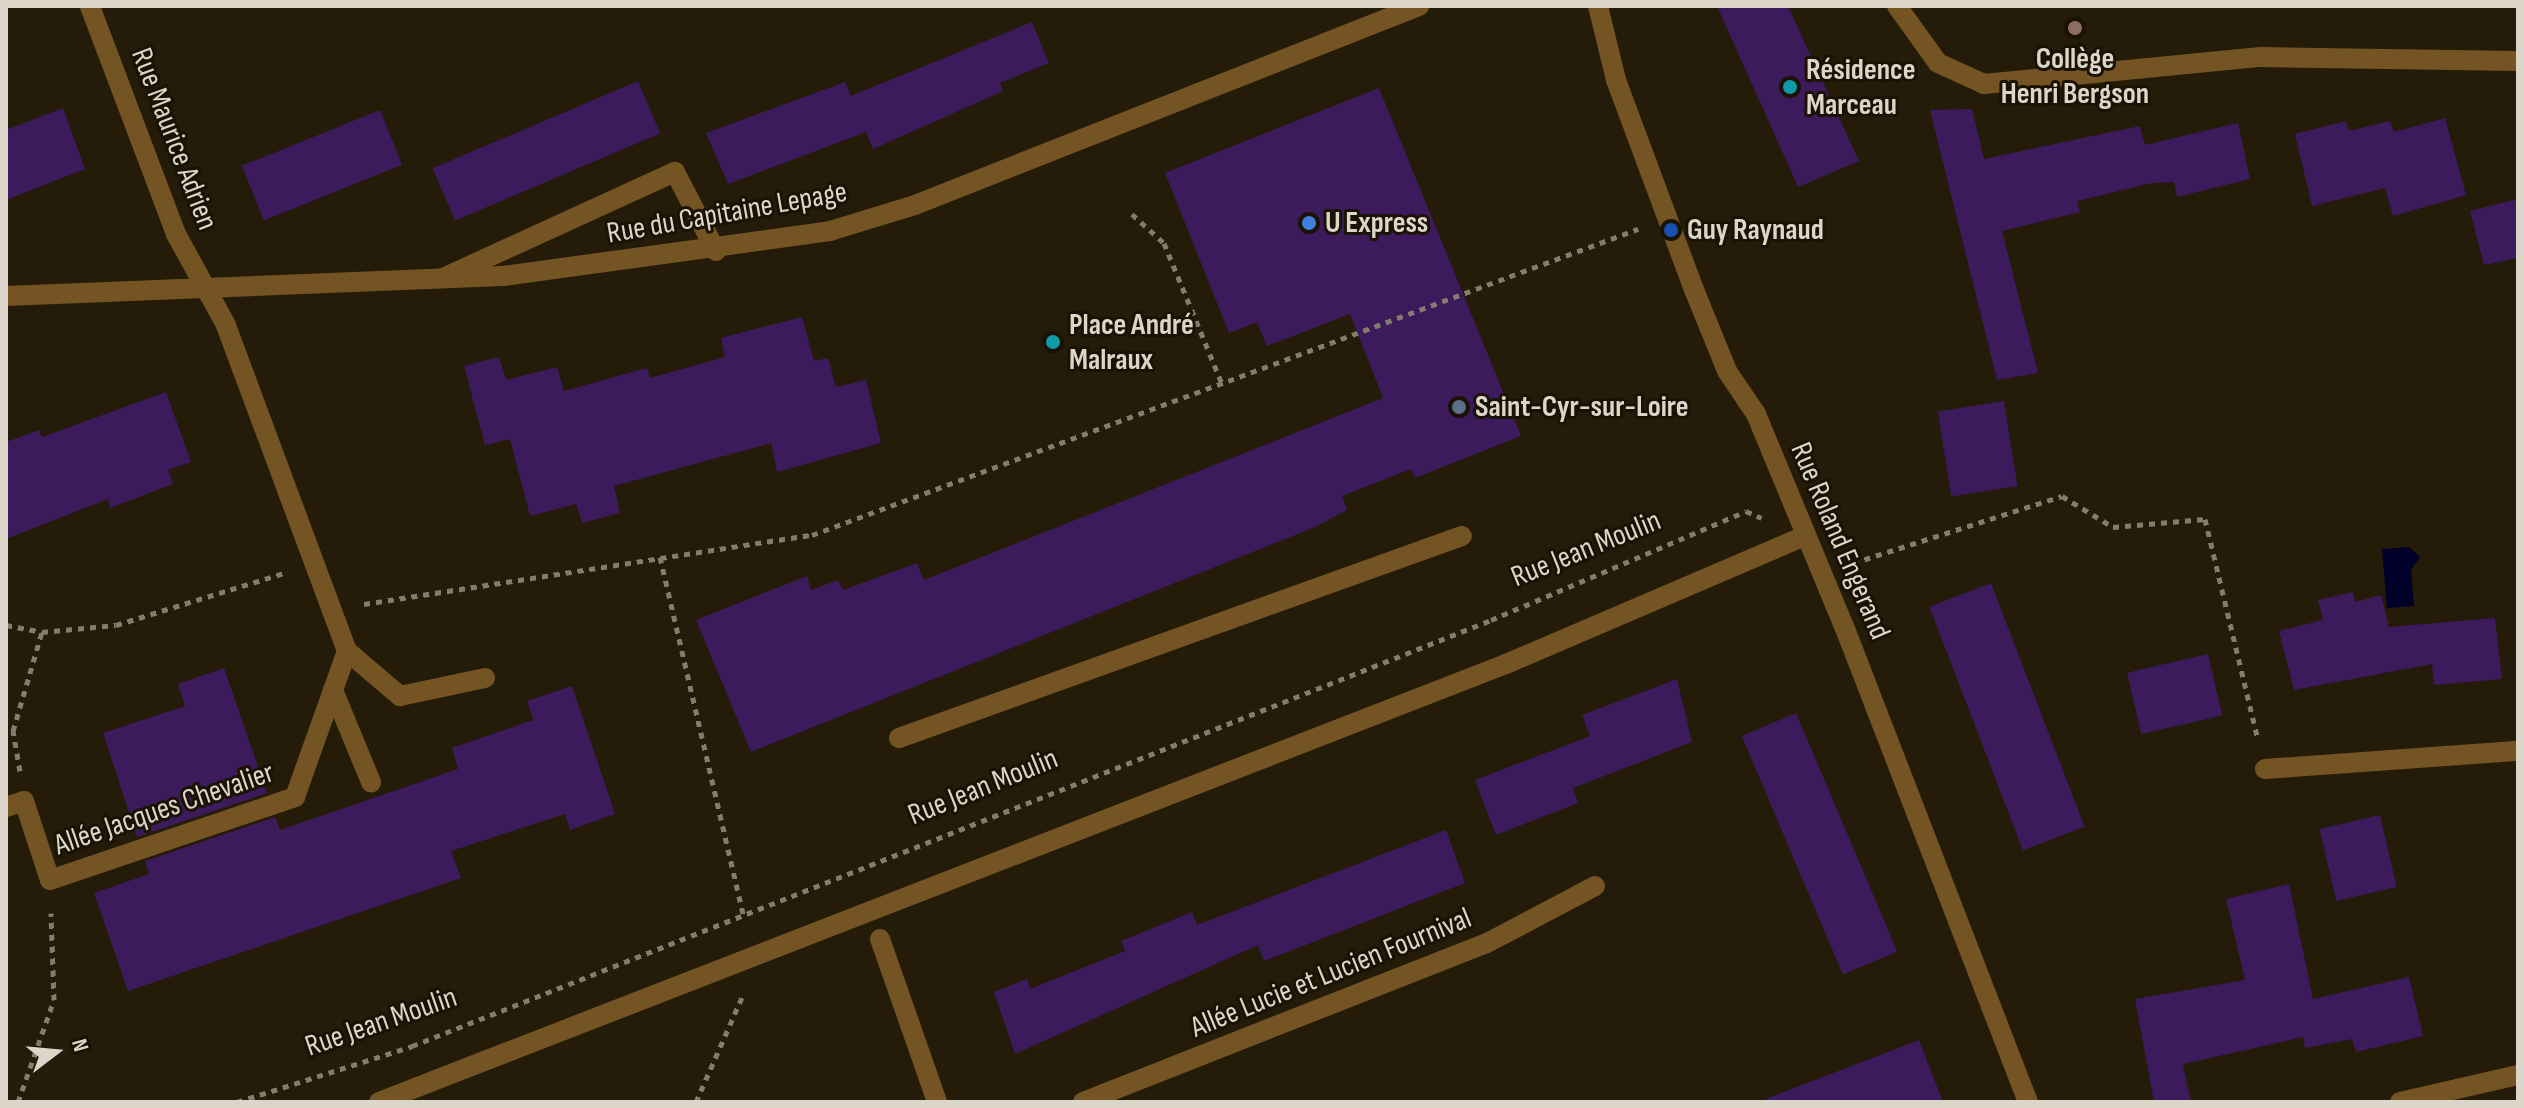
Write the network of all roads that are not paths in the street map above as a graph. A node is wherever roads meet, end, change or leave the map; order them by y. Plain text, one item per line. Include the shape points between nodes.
1 (90, 6) edge
2 (1419, 6) edge
3 (1598, 6) edge
4 (1897, 6) edge
5 (2518, 61) edge
6 (716, 251) junction
7 (438, 280) junction
8 (208, 292) junction
9 (6, 296) edge
10 (1462, 536) dead end
11 (1802, 537) junction
12 (347, 651) junction
13 (485, 678) dead end
14 (333, 690) junction
15 (899, 738) dead end
16 (2518, 751) edge
17 (2265, 769) road end
18 (371, 782) dead end
19 (15, 804) edge
20 (1595, 886) dead end
21 (880, 939) dead end
22 (2518, 1075) edge
23 (379, 1102) edge
24 (937, 1102) edge
25 (1083, 1102) edge
26 (2028, 1102) edge
27 (2400, 1102) edge

1 - 8 street, Rue Maurice Adrien via 176,234
2 - 6 street, Rue du Capitaine Lepage via 915,205 830,231
3 - 11 street, Rue Roland Engerand via 1616,80 1668,218
4 - 5 street via 1938,63 1984,84 2261,57
6 - 7 street, Rue du Capitaine Lepage
6 - 7 street via 675,172
7 - 8 street, Rue du Capitaine Lepage
8 - 9 street, Rue du Capitaine Lepage
8 - 12 street
10 - 15 street
11 - 23 street via 1506,664
11 - 26 street, Rue Roland Engerand
12 - 13 street via 400,696
12 - 14 street, Allée Jacques Chevalier
14 - 18 street
14 - 19 street, Allée Jacques Chevalier via 295,797 50,880
16 - 17 street
20 - 25 street, Allée Lucie et Lucien Fournival via 1487,943
21 - 24 street
22 - 27 street

